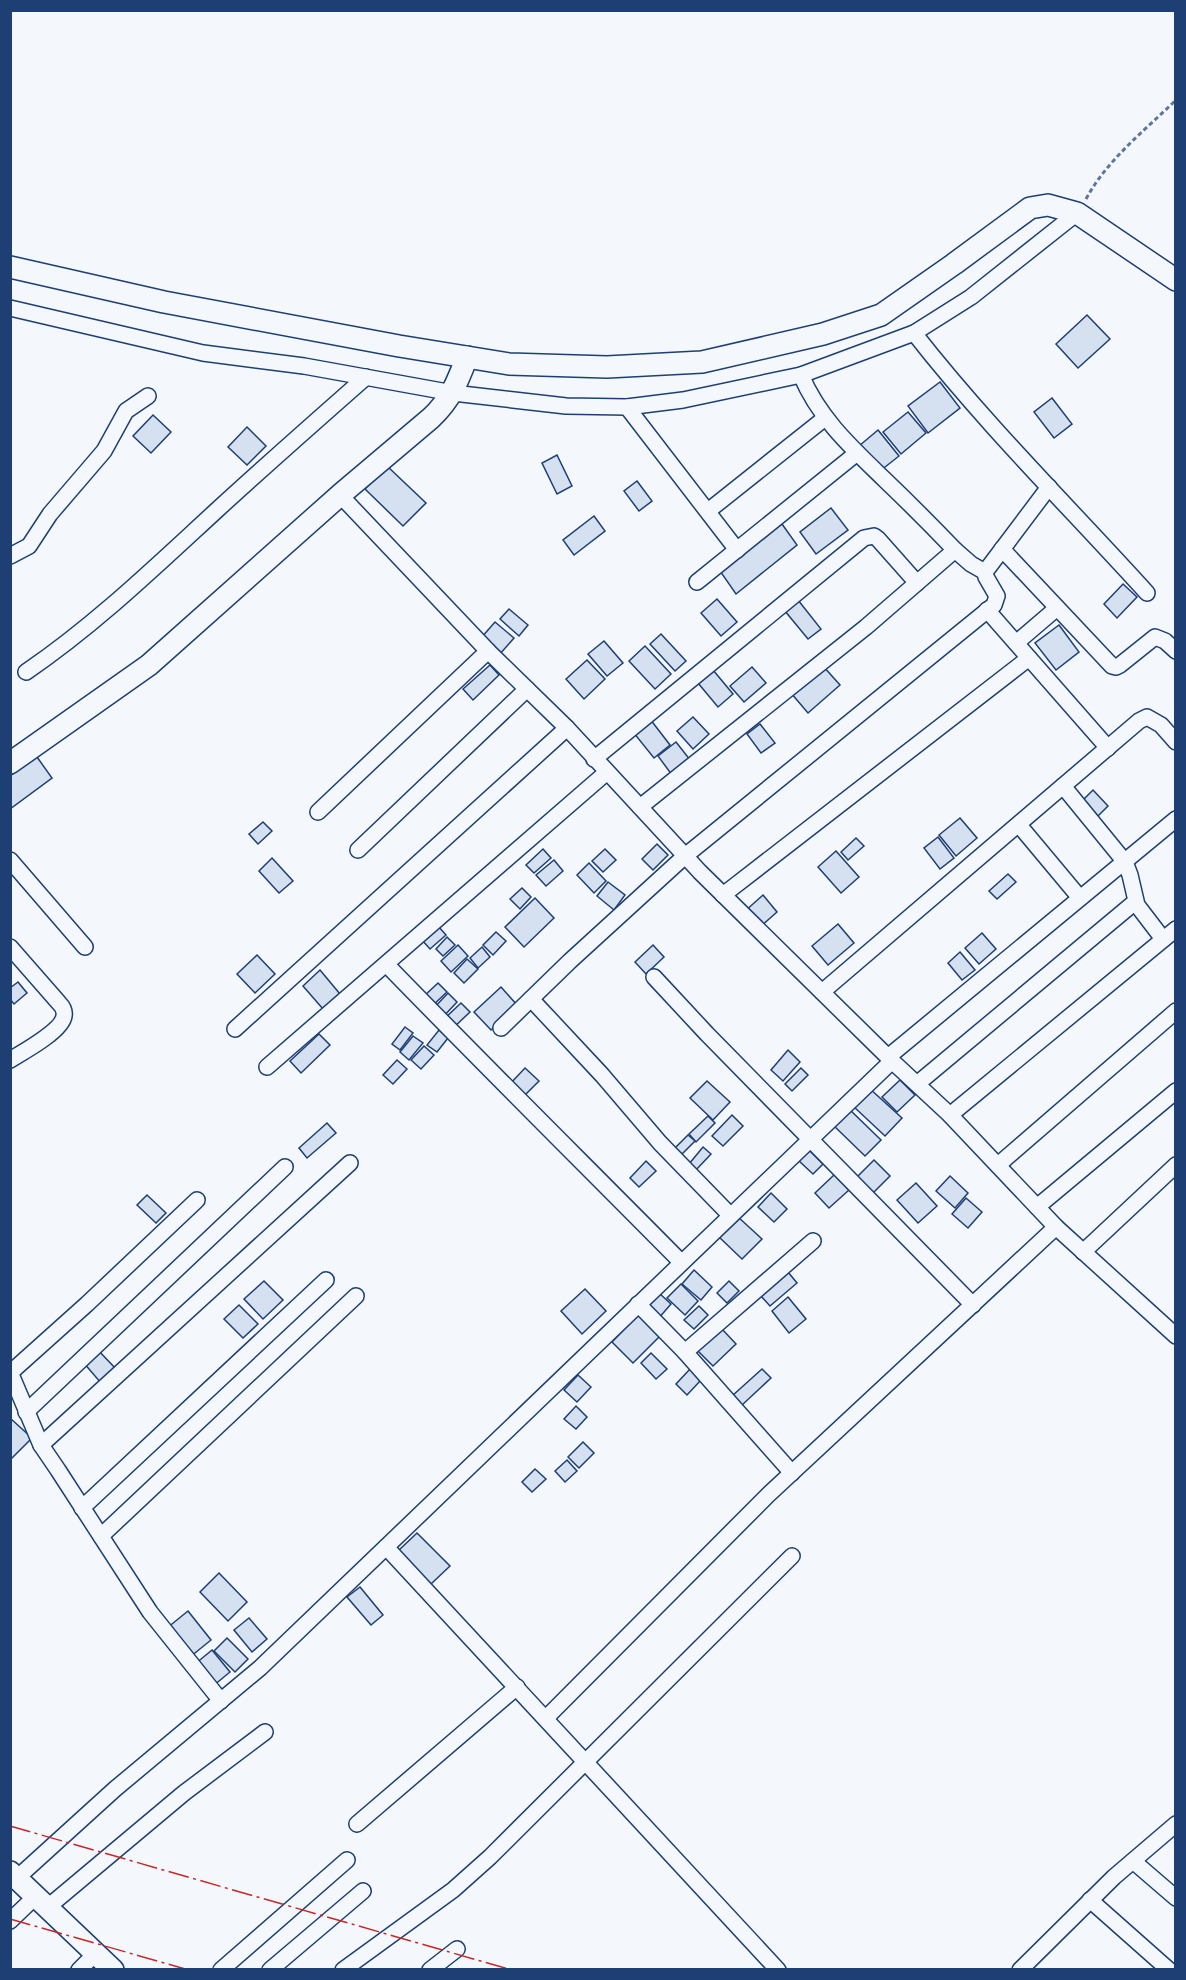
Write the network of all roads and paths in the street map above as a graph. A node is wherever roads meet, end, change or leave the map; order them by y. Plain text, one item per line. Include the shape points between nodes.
1 (1176, 100) edge
2 (1077, 213) junction
3 (10, 267) edge
4 (1176, 280) edge
5 (10, 308) edge
6 (914, 333) junction
7 (467, 357) junction
8 (801, 375) junction
9 (366, 377) junction
10 (453, 393) junction
11 (148, 396) dead end
12 (627, 407) junction
13 (825, 418) junction
14 (857, 453) junction
15 (1049, 487) junction
16 (340, 495) junction
17 (708, 511) junction
18 (1002, 549) junction
19 (737, 550) junction
20 (955, 550) junction
21 (10, 556) edge
22 (985, 572) junction
23 (697, 582) dead end
24 (917, 583) junction
25 (1147, 593) dead end
26 (1057, 608) junction
27 (987, 610) junction
28 (1016, 643) junction
29 (488, 651) junction
30 (1176, 651) edge
31 (1029, 658) junction
32 (26, 672) dead end
33 (527, 689) junction
34 (567, 728) junction
35 (1176, 742) edge
36 (1108, 748) junction
37 (594, 759) junction
38 (10, 763) edge
39 (607, 772) junction
40 (1063, 786) junction
41 (640, 807) junction
42 (318, 812) dead end
43 (1176, 819) edge
44 (1019, 825) junction
45 (358, 850) dead end
46 (685, 856) junction
47 (10, 860) edge
48 (1125, 862) junction
49 (723, 895) junction
50 (1080, 898) junction
51 (1135, 902) junction
52 (1176, 929) edge
53 (1163, 939) junction
54 (10, 947) edge
55 (85, 947) dead end
56 (387, 965) junction
57 (654, 977) dead end
58 (822, 992) junction
59 (531, 999) junction
60 (1173, 1019) edge
61 (501, 1028) dead end
62 (235, 1029) dead end
63 (890, 1059) junction
64 (10, 1060) edge
65 (267, 1067) dead end
66 (917, 1084) junction
67 (1176, 1091) edge
68 (950, 1115) junction
69 (810, 1138) junction
70 (350, 1163) dead end
71 (998, 1165) junction
72 (1176, 1165) edge
73 (285, 1167) dead end
74 (197, 1200) dead end
75 (1037, 1207) junction
76 (730, 1215) junction
77 (1056, 1227) junction
78 (813, 1241) dead end
79 (1083, 1252) junction
80 (681, 1262) junction
81 (326, 1280) dead end
82 (356, 1296) dead end
83 (638, 1304) junction
84 (973, 1305) junction
85 (1176, 1336) edge
86 (685, 1352) junction
87 (11, 1372) edge
88 (26, 1412) junction
89 (41, 1445) junction
90 (792, 1473) junction
91 (82, 1508) junction
92 (100, 1536) junction
93 (386, 1547) junction
94 (792, 1556) dead end
95 (517, 1687) junction
96 (221, 1701) junction
97 (546, 1718) junction
98 (264, 1732) dead end
99 (585, 1763) junction
100 (357, 1824) dead end
101 (1176, 1824) edge
102 (346, 1860) dead end
103 (1133, 1861) junction
104 (14, 1875) edge
105 (363, 1891) dead end
106 (1176, 1898) edge
107 (1090, 1900) junction
108 (42, 1902) junction
109 (10, 1922) edge
110 (457, 1949) dead end
111 (96, 1953) junction
112 (79, 1970) edge
113 (113, 1970) edge
114 (221, 1970) edge
115 (270, 1970) edge
116 (344, 1970) edge
117 (430, 1970) edge
118 (778, 1970) edge
119 (1020, 1970) edge
120 (1169, 1970) edge

1 - 2 path via 1120,153 1095,182
2 - 4 street
2 - 6 street via 971,297
2 - 7 street via 1048,205 1030,208 881,315 824,334 702,362 607,367 509,364
3 - 7 street via 164,302
5 - 9 street via 203,353
6 - 8 street
6 - 15 street via 959,389
7 - 10 street
8 - 12 street via 683,400
8 - 13 street
9 - 10 street
9 - 32 street via 137,584 63,647
10 - 12 street via 566,406
10 - 16 street via 431,418
11 - 21 street via 126,411 104,451 50,514 29,546
12 - 17 street
13 - 14 street
13 - 17 street
14 - 19 street
14 - 20 street
15 - 18 street
15 - 25 street
16 - 29 street
16 - 38 street via 149,665
17 - 19 street
18 - 22 street
18 - 26 street
19 - 23 street
20 - 22 street
20 - 24 street
22 - 27 street via 997,596
24 - 37 street via 878,539 864,538
24 - 41 street
26 - 28 street
26 - 30 street via 1112,666 1120,665 1155,637
27 - 28 street
27 - 46 street
28 - 31 street
29 - 33 street
29 - 42 street
31 - 36 street
31 - 49 street
33 - 34 street
33 - 45 street
34 - 37 street
34 - 62 street
35 - 36 street via 1161,725 1147,717
36 - 40 street
37 - 39 street
39 - 41 street
39 - 56 street
40 - 44 street
40 - 48 street
41 - 46 street
43 - 48 street
44 - 50 street
44 - 58 street
46 - 49 street
46 - 59 street
47 - 55 street
48 - 50 street
48 - 51 street
49 - 58 street
50 - 63 street
51 - 53 street
51 - 66 street
52 - 53 street
53 - 68 street
54 - 64 street via 59,1002 64,1016 58,1027
56 - 65 street
56 - 80 street
57 - 69 street
58 - 63 street
59 - 61 street
59 - 76 street
60 - 71 street
63 - 66 street
63 - 69 street
66 - 68 street
67 - 75 street
68 - 71 street
69 - 76 street
69 - 84 street
70 - 89 street
71 - 75 street
72 - 79 street
73 - 88 street
74 - 87 street
75 - 77 street
76 - 80 street
77 - 79 street
77 - 84 street
78 - 86 street
79 - 85 street
80 - 83 street
81 - 91 street
82 - 92 street
83 - 86 street
83 - 93 street
84 - 90 street
86 - 90 street
87 - 88 street
88 - 89 street
89 - 91 street
90 - 97 street
91 - 92 street
92 - 96 street via 150,1612
93 - 95 street
93 - 96 street
94 - 99 street
95 - 97 street
95 - 100 street
96 - 104 street
97 - 99 street
98 - 108 street
99 - 116 street via 523,1827 453,1890
99 - 118 street
101 - 103 street
102 - 114 street
103 - 106 street
103 - 107 street
104 - 108 street
105 - 115 street
107 - 119 street
107 - 120 street
108 - 109 street
108 - 111 street
110 - 117 street
111 - 112 street
111 - 113 street

